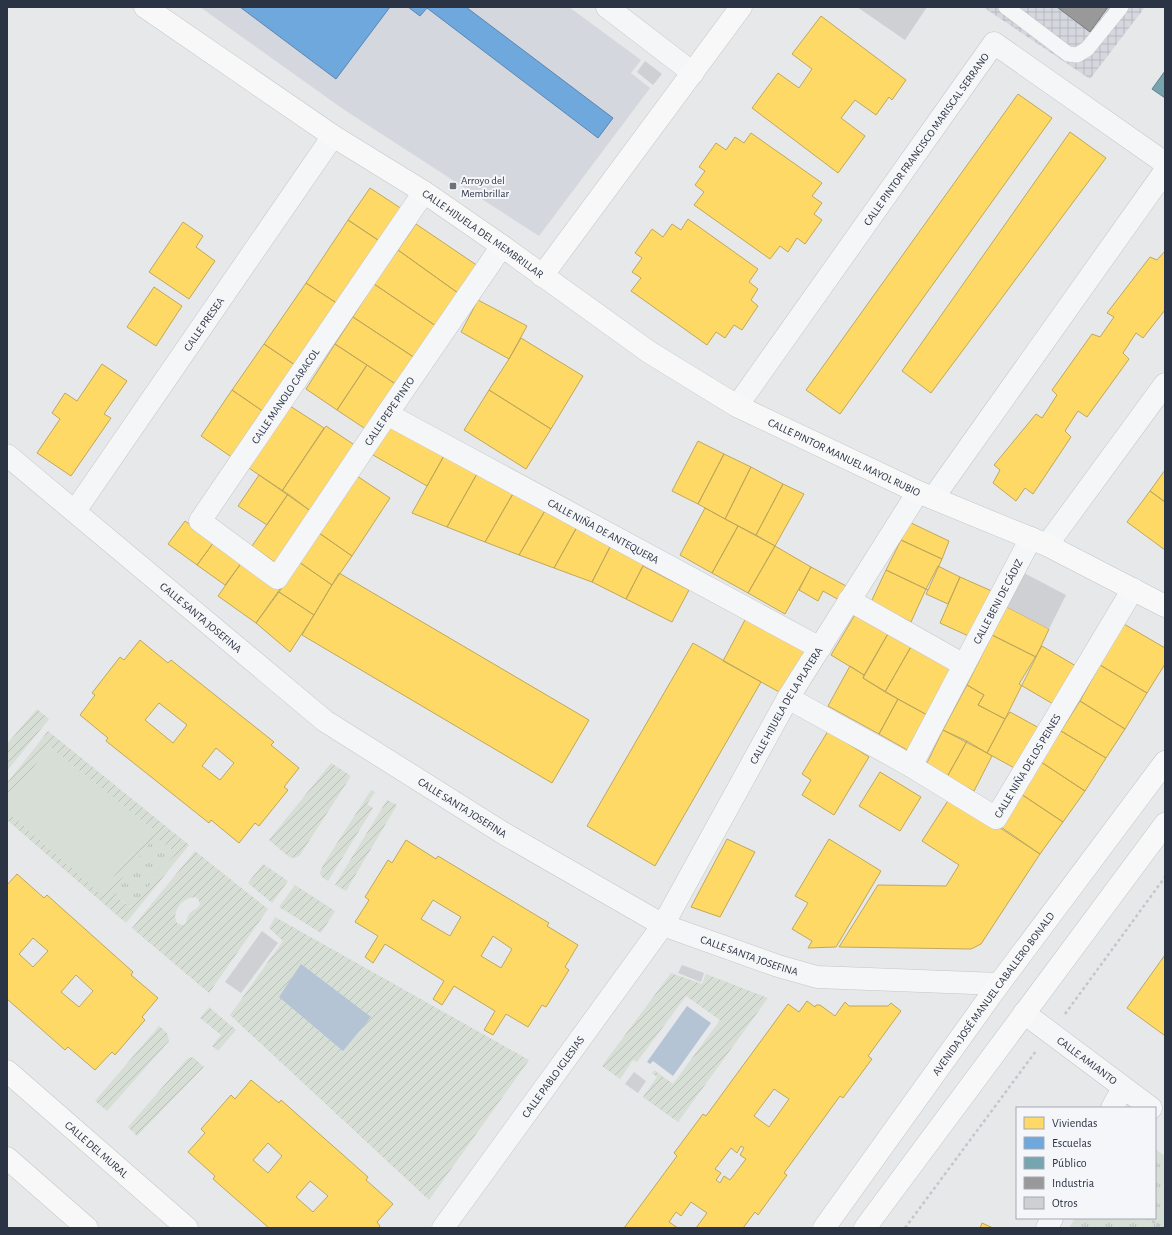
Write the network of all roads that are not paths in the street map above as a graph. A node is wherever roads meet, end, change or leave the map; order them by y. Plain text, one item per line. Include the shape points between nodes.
1 (145, 7) edge
2 (607, 7) edge
3 (741, 7) edge
4 (1006, 7) edge
5 (1121, 7) edge
6 (693, 73) junction
7 (333, 136) junction
8 (1165, 163) edge
9 (1165, 171) edge
10 (424, 192) junction
11 (502, 246) junction
12 (542, 276) junction
13 (1165, 384) edge
14 (737, 406) junction
15 (387, 414) junction
16 (7, 455) edge
17 (925, 495) junction
18 (74, 511) junction
19 (1039, 541) junction
20 (277, 578) joint
21 (1133, 589) junction
22 (849, 600) junction
23 (1165, 606) edge
24 (820, 648) junction
25 (964, 665) junction
26 (788, 698) junction
27 (1165, 762) edge
28 (911, 766) junction
29 (1165, 824) edge
30 (663, 925) junction
31 (999, 984) junction
32 (1024, 1013) junction
33 (7, 1071) edge
34 (1123, 1088) junction
35 (1113, 1107) edge
36 (1151, 1107) edge
37 (1156, 1111) edge
38 (1165, 1118) edge
39 (7, 1158) edge
40 (1052, 1219) edge
41 (87, 1228) edge
42 (187, 1228) edge
43 (443, 1228) edge
44 (824, 1228) edge
45 (865, 1228) edge
46 (1047, 1228) edge

1 - 7 street, CALLE HIJUELA DEL MEMBRILLAR
2 - 6 street
3 - 6 street, CALLE HIJUELA DEL MEMBRILLAR
4 - 5 lane via 1068,54 1077,55 1087,49
6 - 12 street, CALLE HIJUELA DEL MEMBRILLAR
7 - 10 street, CALLE HIJUELA DEL MEMBRILLAR
7 - 18 street, CALLE PRESEA
8 - 14 street, CALLE PINTOR FRANCISCO MARISCAL SERRANO via 994,42
9 - 17 street
10 - 11 street, CALLE HIJUELA DEL MEMBRILLAR
10 - 20 street, CALLE MANOLO CARACOL via 200,521
11 - 12 street, CALLE HIJUELA DEL MEMBRILLAR
11 - 15 street, CALLE PEPE PINTO
12 - 14 street, CALLE PINTOR MANUEL MAYOL RUBIO via 648,352
13 - 19 street
14 - 17 street, CALLE PINTOR MANUEL MAYOL RUBIO
15 - 20 street, CALLE PEPE PINTO
15 - 24 street, CALLE NIÑA DE ANTEQUERA
16 - 18 street, CALLE SANTA JOSEFINA
17 - 19 street, CALLE PINTOR MANUEL MAYOL RUBIO
17 - 22 street, CALLE HIJUELA DE LA PLATERA
18 - 30 street, CALLE SANTA JOSEFINA via 325,721 502,833
19 - 21 street, CALLE PINTOR MANUEL MAYOL RUBIO
19 - 25 street, CALLE BENI DE CÁDIZ
21 - 23 street, CALLE PINTOR MANUEL MAYOL RUBIO
21 - 28 street, CALLE NIÑA DE LOS PEINES via 996,818
22 - 24 street, CALLE HIJUELA DE LA PLATERA
22 - 25 street
24 - 26 street, CALLE HIJUELA DE LA PLATERA
25 - 28 street, CALLE BENI DE CÁDIZ
26 - 28 street, CALLE NIÑA DE LOS PEINES
26 - 30 street, CALLE HIJUELA DE LA PLATERA
27 - 31 street, AVENIDA JOSÉ MANUEL CABALLERO BONALD
29 - 32 street
30 - 31 street, CALLE SANTA JOSEFINA via 778,966 817,976
30 - 43 street, CALLE PABLO IGLESIAS
31 - 44 street, AVENIDA JOSÉ MANUEL CABALLERO BONALD
32 - 34 street, CALLE AMIANTO
32 - 45 street
33 - 42 street, CALLE DEL MURAL
34 - 35 street
34 - 36 street, CALLE AMIANTO
37 - 38 street
39 - 41 street
40 - 46 street

